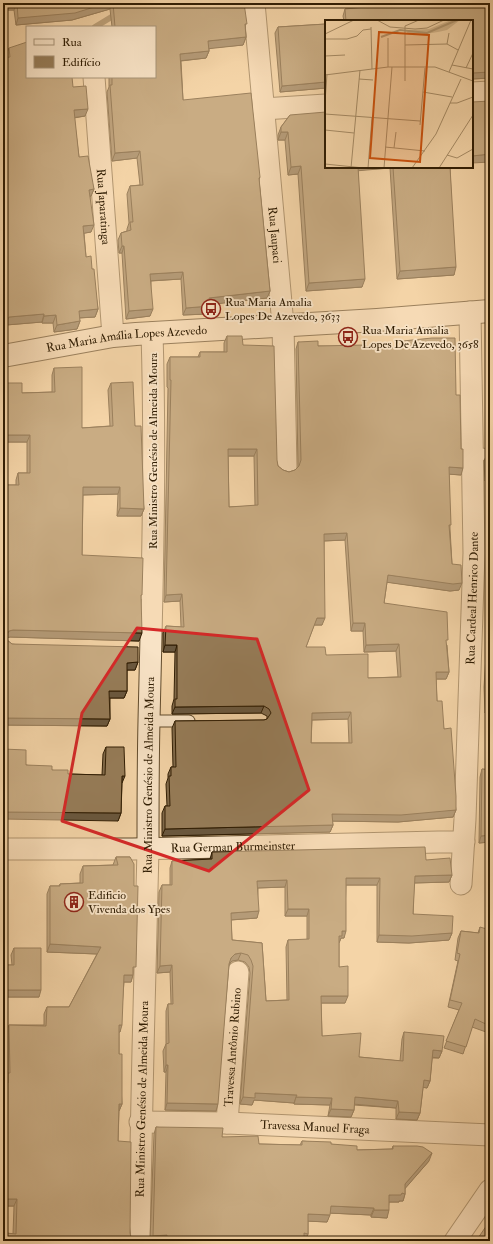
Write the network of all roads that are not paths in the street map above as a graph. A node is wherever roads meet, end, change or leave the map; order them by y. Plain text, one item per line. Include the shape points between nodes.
1 (254, 3) edge
2 (94, 78) edge
3 (490, 92) edge
4 (473, 93) edge
5 (325, 105) edge
6 (263, 109) junction
7 (480, 312) edge
8 (283, 325) junction
9 (152, 333) junction
10 (113, 336) junction
11 (3, 356) edge
12 (481, 454) edge
13 (286, 467) dead end
14 (482, 554) edge
15 (149, 721) junction
16 (197, 721) edge
17 (464, 842) junction
18 (3, 849) edge
19 (148, 849) junction
20 (461, 884) dead end
21 (238, 972) dead end
22 (140, 1122) junction
23 (227, 1123) junction
24 (490, 1135) edge
25 (490, 1190) edge
26 (139, 1241) edge
27 (455, 1241) edge

1 - 6 street, Rua Jaupaci
2 - 10 street, Rua Japaratinga
3 - 4 street
5 - 6 street
6 - 8 street, Rua Jaupaci
7 - 8 main road, Rua Maria Amália Lopes Azevedo
7 - 12 street, Rua Cardeal Henrico Dante
8 - 9 main road, Rua Maria Amália Lopes Azevedo
8 - 13 street, Rua Jaupaci
9 - 10 main road, Rua Maria Amália Lopes Azevedo
9 - 15 street, Rua Ministro Genésio de Almeida Moura via 153,562 147,648
10 - 11 main road, Rua Maria Amália Lopes Azevedo
12 - 14 street, Rua Cardeal Henrico Dante
14 - 17 street, Rua Cardeal Henrico Dante
15 - 16 lane
15 - 19 street, Rua Ministro Genésio de Almeida Moura
17 - 19 street, Rua German Burmeinster
17 - 20 street, Rua Cardeal Henrico Dante
18 - 19 street, Rua German Burmeinster
19 - 22 street, Rua Ministro Genésio de Almeida Moura
21 - 23 street, Travessa Antônio Rubino
22 - 23 street, Travessa Manuel Fraga
22 - 26 street, Rua Ministro Genésio de Almeida Moura
23 - 24 street, Travessa Manuel Fraga
25 - 27 street

